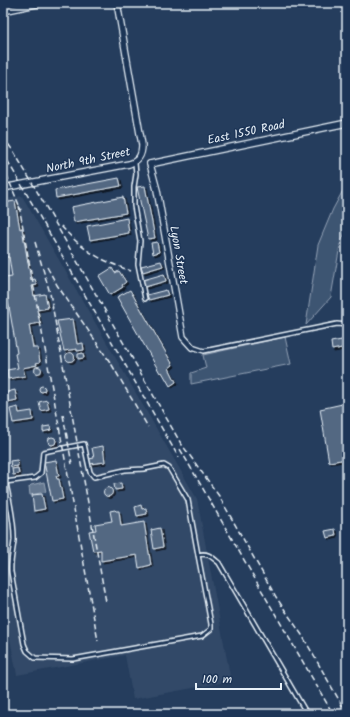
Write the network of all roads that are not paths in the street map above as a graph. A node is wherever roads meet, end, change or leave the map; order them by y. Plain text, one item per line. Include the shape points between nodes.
1 (41, 3) edge
2 (117, 3) edge
3 (3, 11) edge
4 (347, 123) edge
5 (140, 158) junction
6 (135, 162) junction
7 (150, 164) junction
8 (3, 188) edge
9 (144, 299) dead end
10 (347, 325) edge
11 (192, 347) joint
12 (3, 468) edge
13 (5, 482) junction
14 (198, 555) junction
15 (307, 714) edge

1 - 3 street
2 - 5 street via 142,145
4 - 7 street, East 1550 Road
5 - 6 street, North 9th Street
5 - 7 street, North 9th Street
6 - 8 street, North 9th Street
6 - 9 lane via 134,206 140,242 138,264
7 - 11 street, Lyon Street via 157,190 183,337
10 - 11 lane via 337,324 204,351
12 - 13 lane
13 - 14 lane via 35,478 41,473 43,452 84,444 90,472 94,477 164,465 169,468 188,500
13 - 14 lane via 13,523 11,572 24,644 35,658 74,659 202,636 210,629 211,624
14 - 15 lane via 210,555 219,563

